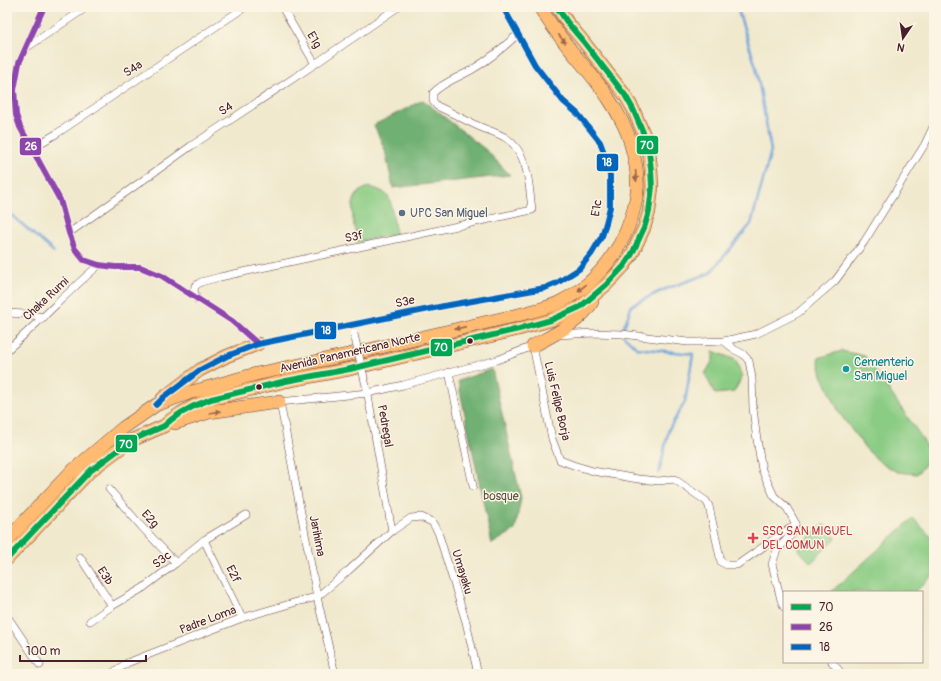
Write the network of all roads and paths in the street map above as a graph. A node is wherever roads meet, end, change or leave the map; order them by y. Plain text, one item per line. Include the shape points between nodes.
1 (44, 7) edge
2 (87, 7) edge
3 (244, 7) edge
4 (282, 7) edge
5 (398, 7) edge
6 (503, 7) edge
7 (540, 7) edge
8 (557, 7) edge
9 (518, 34) junction
10 (26, 48) junction
11 (316, 64) junction
12 (934, 125) edge
13 (32, 148) junction
14 (69, 232) junction
15 (99, 265) junction
16 (557, 283) joint
17 (597, 294) junction
18 (197, 299) junction
19 (7, 312) edge
20 (44, 317) junction
21 (352, 325) junction
22 (553, 335) junction
23 (724, 341) junction
24 (258, 344) junction
25 (533, 346) junction
26 (7, 350) edge
27 (450, 372) junction
28 (367, 389) junction
29 (279, 402) junction
30 (156, 405) junction
31 (164, 426) junction
32 (473, 486) dead end
33 (109, 489) dead end
34 (246, 515) dead end
35 (796, 524) junction
36 (392, 531) junction
37 (7, 540) edge
38 (204, 540) junction
39 (80, 557) dead end
40 (7, 559) edge
41 (176, 563) junction
42 (317, 597) junction
43 (783, 605) edge
44 (112, 606) junction
45 (7, 616) edge
46 (242, 618) junction
47 (90, 621) dead end
48 (833, 663) edge
49 (40, 665) dead end
50 (112, 674) edge
51 (335, 674) edge
52 (478, 674) edge
53 (842, 674) edge

1 - 10 street
2 - 10 street
3 - 13 street, S4a
4 - 11 street, E1g
5 - 11 street, S4
6 - 9 street, E1c
7 -> 30 highway, Avenida Panamericana Norte via 556,32 609,99 631,144 636,168 636,198 625,235 602,270 576,293 545,308 256,374
8 - 17 highway, Avenida Panamericana Norte via 625,95 645,137 649,152 652,187 644,228 624,266
9 - 16 street, E1c via 535,65 600,142 610,176 610,207 602,236 579,269
9 - 18 street, S3f via 500,51 474,69 438,88 433,94 433,101 436,106 505,138 515,146 522,157 528,179 532,210 201,282 195,286
10 - 13 street via 19,63 14,90 16,115
11 - 14 street, S4 via 191,146
12 - 23 street via 925,144 864,242 835,281 798,313 756,334
13 - 14 street via 60,200
14 - 15 street via 75,249 84,260
15 - 18 street via 140,267 162,276
15 - 20 street, Chaka Rumi
16 - 21 street, S3e via 545,288
17 - 22 highway via 580,317
17 - 31 highway, Avenida Panamericana Norte via 564,315 519,329 212,399 181,413
18 - 24 street via 232,321
19 - 20 street
20 - 26 street, Chaka Rumi
21 - 24 street, S3e
21 - 28 street, Pedregal, bridge
22 - 23 street via 622,334 688,342
22 - 25 highway
23 - 35 street via 743,354 749,362 762,470 774,496 787,508
24 - 30 highway via 200,370
25 - 27 street via 497,360
25 - 35 street, Luis Felipe Borja via 552,439 560,460 593,471 638,479 674,479 706,501 721,562 727,565 737,565
27 - 28 street via 403,385
27 - 32 street
28 - 29 street
28 - 36 street, Pedregal
31 -> 29 highway via 209,412
29 - 42 street, Jarihima
30 - 37 highway, Avenida Panamericana Norte via 123,428 70,473
31 - 40 highway, Avenida Panamericana Norte via 130,441 90,471
33 - 41 street, E2g
34 - 38 street, S3c
35 - 43 street via 790,536 777,550 772,564
36 - 42 street
36 - 52 street, Umayaku via 411,518 421,517 432,522 438,532 466,622
38 - 41 street, S3c
38 - 46 street, E2f
39 - 44 street, E3b
41 - 44 street, S3c via 143,588
42 - 46 street, Padre Loma
42 - 51 street, Jarihima
44 - 47 street, S3c
45 - 49 street
46 - 50 street, Padre Loma via 127,663
48 - 53 street

